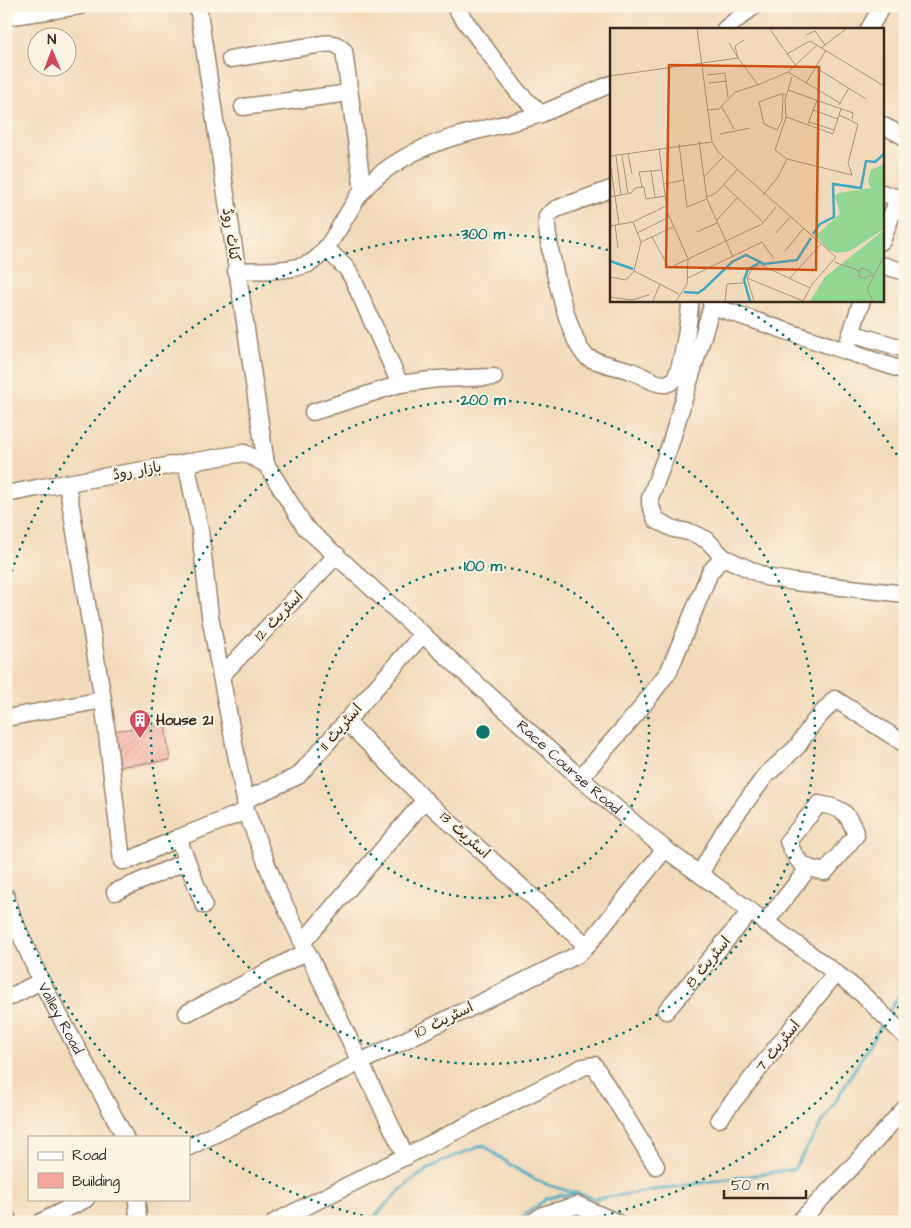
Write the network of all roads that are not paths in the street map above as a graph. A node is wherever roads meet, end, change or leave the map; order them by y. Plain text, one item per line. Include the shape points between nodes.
1 (80, 6) edge
2 (198, 6) edge
3 (454, 6) edge
4 (754, 6) edge
5 (882, 6) edge
6 (6, 17) edge
7 (725, 28) edge
8 (870, 28) edge
9 (230, 59) dead end
10 (610, 84) edge
11 (349, 93) junction
12 (243, 107) dead end
13 (541, 114) junction
14 (884, 126) edge
15 (905, 137) edge
16 (610, 189) edge
17 (363, 191) junction
18 (884, 193) edge
19 (901, 199) edge
20 (884, 237) edge
21 (326, 248) junction
22 (884, 265) edge
23 (236, 271) junction
24 (905, 272) edge
25 (690, 301) edge
26 (862, 301) edge
27 (711, 303) edge
28 (851, 333) junction
29 (905, 349) edge
30 (845, 352) junction
31 (905, 371) edge
32 (494, 377) dead end
33 (400, 384) junction
34 (313, 412) dead end
35 (186, 462) junction
36 (266, 464) junction
37 (67, 483) junction
38 (6, 494) edge
39 (337, 556) junction
40 (723, 557) junction
41 (905, 594) edge
42 (423, 634) junction
43 (220, 676) junction
44 (103, 700) junction
45 (6, 718) edge
46 (346, 721) junction
47 (905, 744) edge
48 (580, 778) junction
49 (425, 800) junction
50 (245, 805) junction
51 (178, 838) junction
52 (665, 849) junction
53 (186, 861) junction
54 (808, 869) dead end
55 (700, 874) junction
56 (116, 892) dead end
57 (6, 896) edge
58 (204, 905) dead end
59 (750, 912) junction
60 (765, 923) junction
61 (11, 928) edge
62 (587, 946) junction
63 (304, 948) junction
64 (836, 973) junction
65 (41, 981) junction
66 (6, 999) edge
67 (666, 1012) dead end
68 (187, 1013) dead end
69 (905, 1036) edge
70 (359, 1062) junction
71 (905, 1108) edge
72 (719, 1119) dead end
73 (123, 1136) edge
74 (190, 1146) edge
75 (406, 1157) junction
76 (656, 1166) dead end
77 (84, 1200) edge
78 (137, 1200) edge
79 (6, 1217) edge
80 (9, 1222) edge
81 (41, 1222) edge
82 (138, 1222) edge
83 (275, 1222) edge
84 (533, 1222) edge
85 (616, 1222) edge
86 (800, 1222) edge

1 - 6 street
2 - 23 street, کناٹ روڈ
3 - 13 street via 518,92
4 - 7 street
5 - 8 street
9 - 11 street via 334,43 344,51
10 - 13 street
11 - 12 street
11 - 17 street
13 - 17 street via 430,145 403,158
14 - 15 street
16 - 25 street via 547,216 552,259 580,348 587,356 667,384 677,373
17 - 21 street
18 - 19 street
19 - 20 street
21 - 23 street via 309,264
21 - 33 street via 353,279
22 - 24 street
23 - 36 street, کناٹ روڈ
26 - 28 street
27 - 30 street
27 - 40 street via 650,504 656,520 706,540
28 - 29 street
28 - 30 street
30 - 31 street
32 - 33 street
33 - 34 street
35 - 36 street, بازار روڈ via 244,453
35 - 37 street, بازار روڈ
35 - 43 street via 200,530
36 - 39 street, Race Course Road via 304,526
37 - 38 street, بازار روڈ
37 - 44 street
39 - 42 street, Race Course Road
39 - 43 street, اسٹریٹ 12
40 - 41 street via 766,577
40 - 48 street via 710,572 669,671
42 - 46 street, اسٹریٹ 11
42 - 48 street, Race Course Road
43 - 50 street
44 - 45 street
44 - 51 street, اسٹریٹ 11 via 122,861
46 - 49 street, اسٹریٹ 13
46 - 50 street, اسٹریٹ 11 via 298,776
47 - 55 street via 835,699 797,747 766,775 724,831
48 - 52 street, Race Course Road
49 - 62 street, اسٹریٹ 13
49 - 63 street
50 - 51 street, اسٹریٹ 11
50 - 63 street via 275,885
51 - 53 street
52 - 55 street, Race Course Road
52 - 62 street, اسٹریٹ 10
53 - 56 street
53 - 58 street
54 - 60 street
55 - 59 street, Race Course Road
57 - 61 street, Valley Road
59 - 60 street, Race Course Road
59 - 67 street, اسٹریٹ 8
60 - 64 street, Race Course Road
61 - 65 street, Valley Road
62 - 70 street, اسٹریٹ 10 via 577,955
63 - 68 street
63 - 70 street
64 - 69 street, Race Course Road
64 - 72 street, اسٹریٹ 7
65 - 66 street
65 - 73 street, Valley Road
70 - 74 street, اسٹریٹ 10
70 - 75 street
71 - 86 street
75 - 76 street via 583,1067 594,1065
75 - 83 street
77 - 81 street
78 - 82 street
79 - 80 street
84 - 85 street via 543,1215 578,1205

